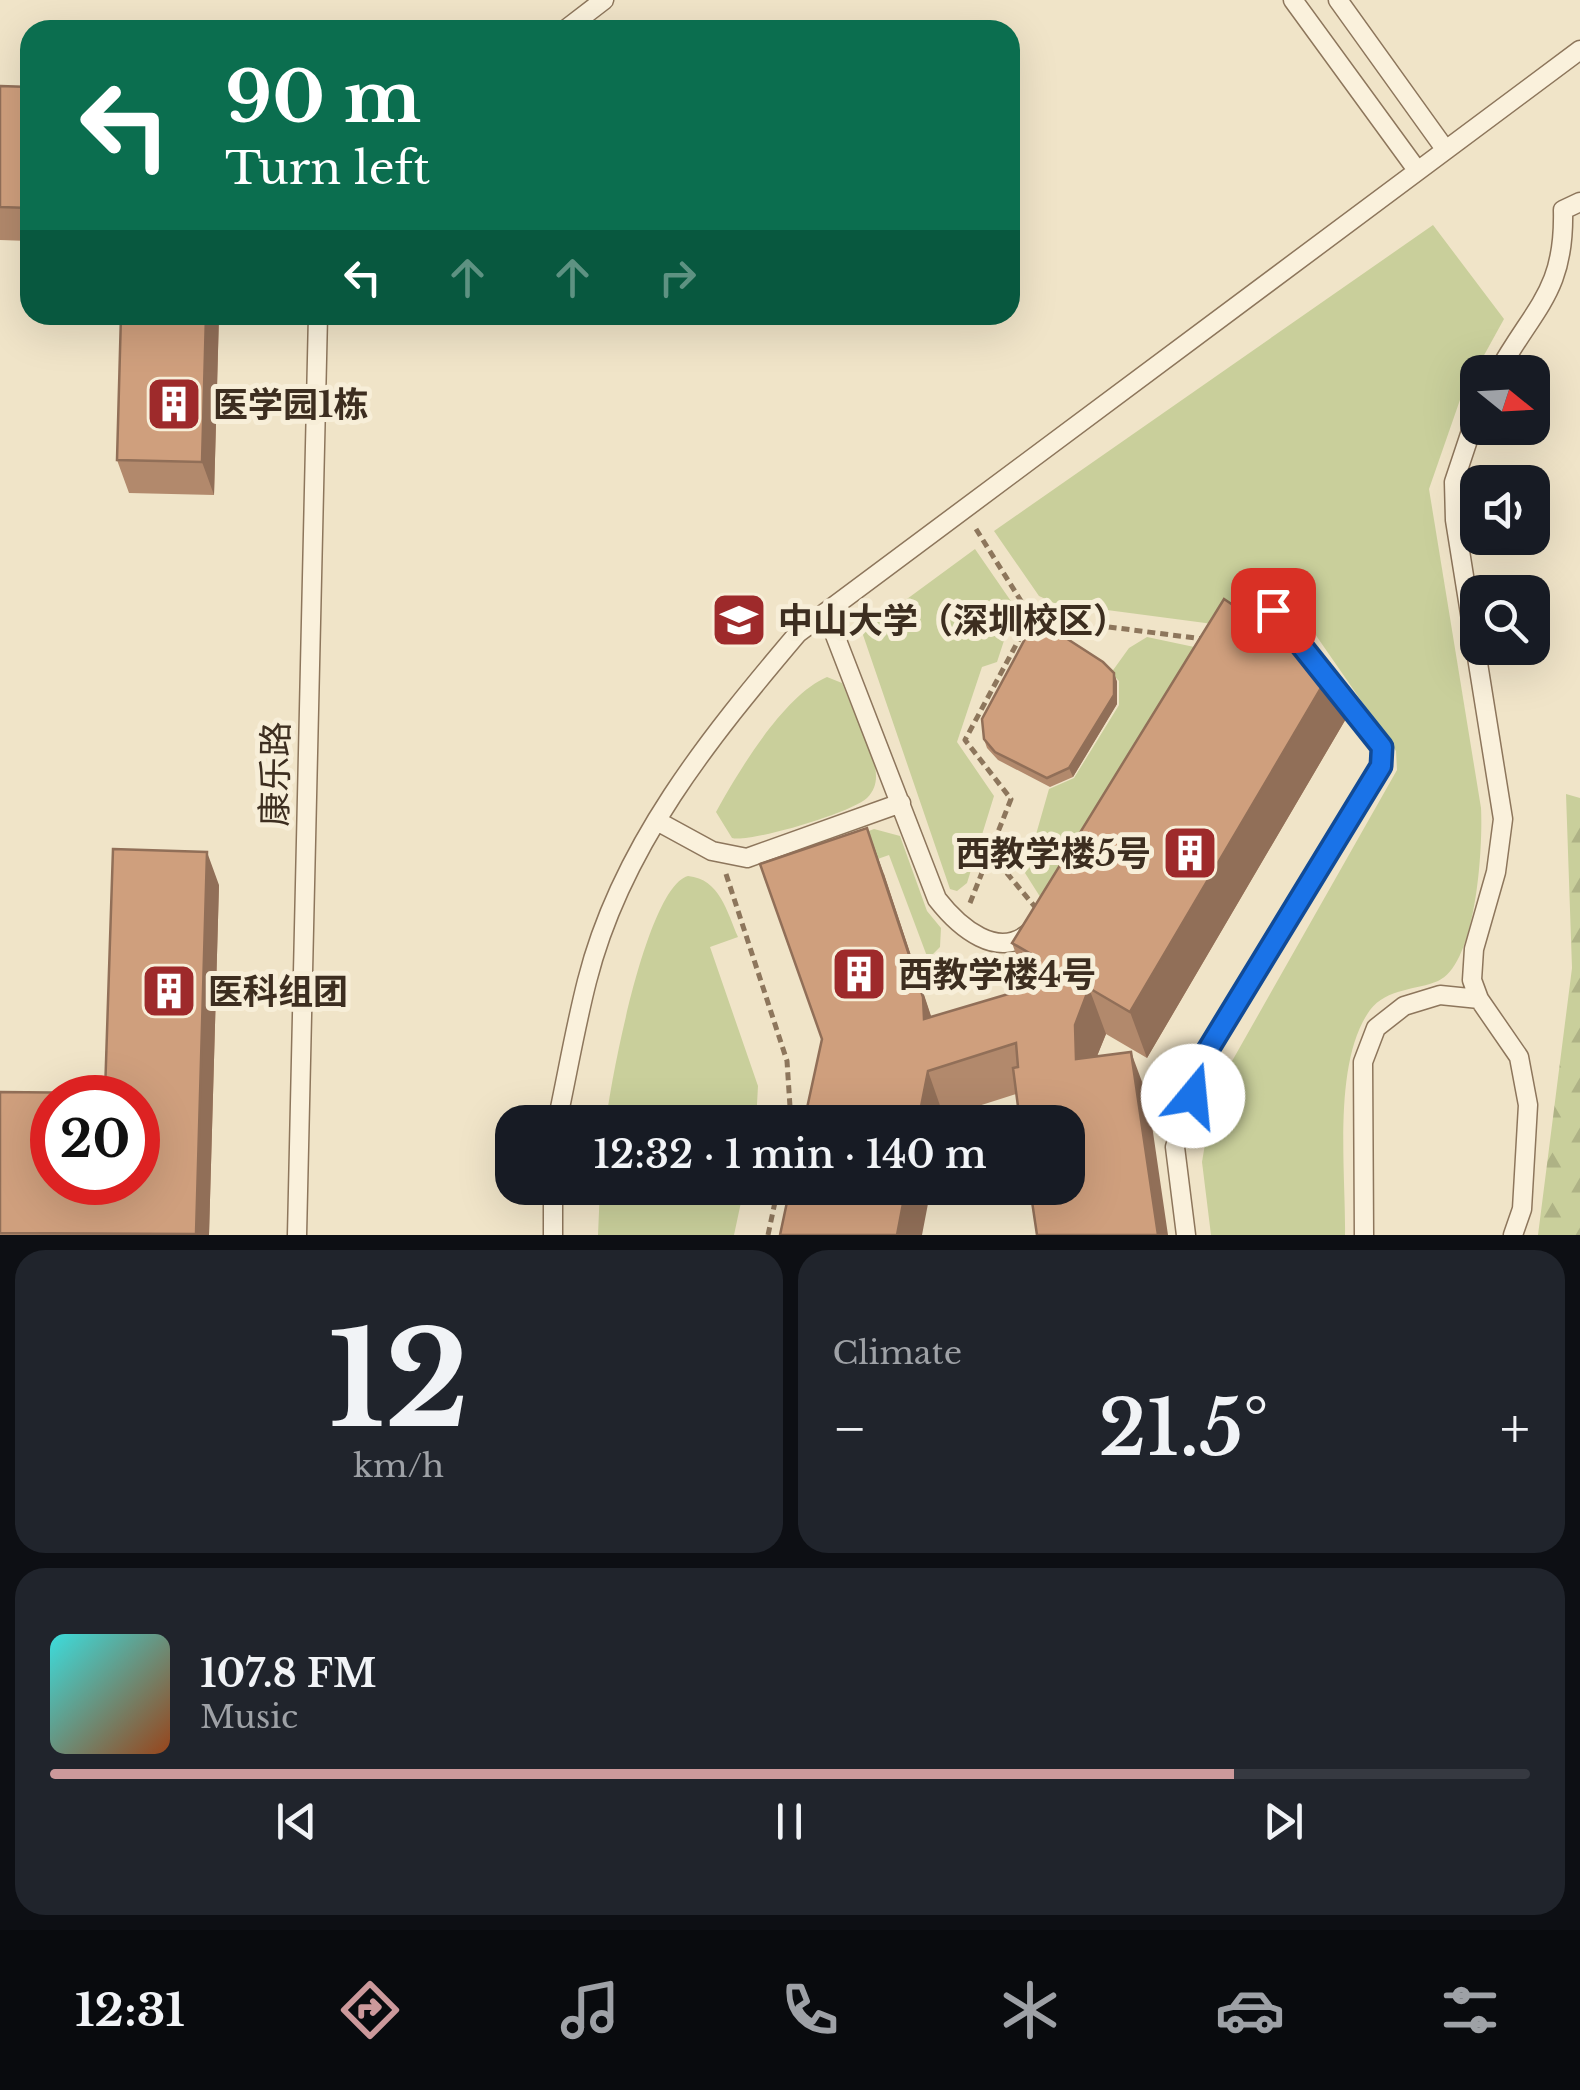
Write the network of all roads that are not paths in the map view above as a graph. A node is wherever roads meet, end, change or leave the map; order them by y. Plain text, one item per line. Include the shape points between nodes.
1 (604, 0) edge
2 (1293, 0) edge
3 (1338, 0) edge
4 (577, 20) edge
5 (1580, 50) edge
6 (1445, 149) junction
7 (1416, 170) junction
8 (1580, 202) edge
9 (318, 325) edge
10 (1509, 355) edge
11 (1466, 445) edge
12 (826, 612) junction
13 (1216, 641) edge
14 (901, 803) junction
15 (657, 821) junction
16 (1044, 918) edge
17 (1478, 1000) junction
18 (561, 1105) edge
19 (553, 1205) edge
20 (297, 1235) edge
21 (553, 1235) edge
22 (1186, 1235) edge
23 (1364, 1235) edge
24 (1513, 1235) edge

1 - 4 lane
2 - 7 lane
3 - 6 lane
5 - 6 lane
6 - 7 lane
7 - 12 lane
8 - 10 lane via 1563,210 1556,281
9 - 20 lane, 康乐路
11 - 17 lane via 1454,482 1456,520 1503,820 1474,949
12 - 14 lane
12 - 15 lane via 798,633 702,746
13 - 22 lane via 1244,609 1259,602 1273,610 1382,747 1381,766 1206,1053 1175,1147
14 - 15 lane via 747,858 712,851
14 - 16 lane via 936,900 960,928 1009,941 1023,939
15 - 18 lane via 632,862 587,978
17 - 23 lane via 1440,995 1404,1006 1376,1028 1363,1062
17 - 24 lane via 1519,1057 1528,1105 1522,1209
19 - 21 lane

